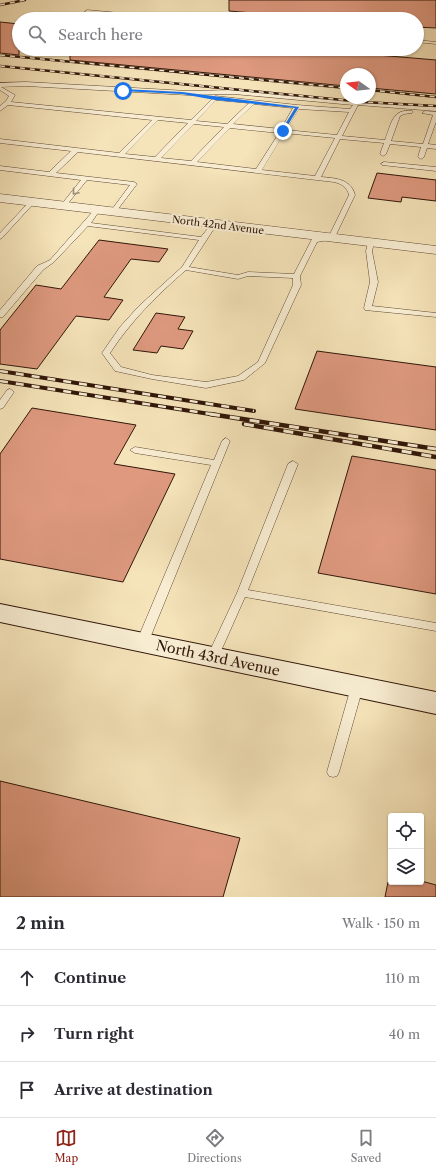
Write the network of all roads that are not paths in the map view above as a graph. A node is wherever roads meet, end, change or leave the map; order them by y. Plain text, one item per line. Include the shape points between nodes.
1 (87, 11) dead end
2 (98, 12) edge
3 (424, 42) edge
4 (436, 43) edge
5 (0, 85) edge
6 (0, 88) edge
7 (182, 93) junction
8 (215, 98) junction
9 (253, 102) junction
10 (340, 102) edge
11 (7, 103) junction
12 (356, 104) joint
13 (297, 107) junction
14 (0, 109) edge
15 (436, 109) edge
16 (352, 111) junction
17 (157, 118) junction
18 (193, 122) junction
19 (228, 126) junction
20 (283, 131) junction
21 (338, 137) junction
22 (0, 141) edge
23 (388, 142) junction
24 (425, 146) junction
25 (436, 147) edge
26 (76, 150) junction
27 (383, 154) dead end
28 (120, 155) junction
29 (421, 157) dead end
30 (158, 159) junction
31 (192, 164) junction
32 (384, 164) dead end
33 (0, 168) edge
34 (436, 169) edge
35 (258, 171) junction
36 (51, 174) junction
37 (86, 178) junction
38 (316, 178) junction
39 (0, 198) edge
40 (32, 202) junction
41 (63, 206) junction
42 (97, 210) junction
43 (113, 212) junction
44 (86, 224) junction
45 (214, 224) junction
46 (0, 237) edge
47 (332, 238) junction
48 (203, 239) junction
49 (371, 243) junction
50 (436, 250) edge
51 (185, 268) junction
52 (296, 276) junction
53 (0, 315) edge
54 (436, 315) edge
55 (10, 392) dead end
56 (0, 406) edge
57 (226, 441) dead end
58 (135, 450) dead end
59 (217, 463) junction
60 (293, 464) dead end
61 (242, 592) junction
62 (0, 613) edge
63 (436, 627) edge
64 (142, 642) junction
65 (213, 657) junction
66 (357, 687) junction
67 (436, 703) edge
68 (333, 772) dead end

1 - 2 lane
3 - 4 lane
5 - 7 lane via 26,84
6 - 11 lane via 12,95
7 - 8 lane
7 - 10 lane via 234,92
8 - 9 lane
8 - 18 lane
9 - 13 lane
9 - 19 lane
11 - 14 lane
11 - 17 lane
12 - 15 lane
12 - 16 lane
13 - 16 lane
13 - 20 lane
16 - 21 lane
17 - 18 lane
17 - 28 lane
18 - 19 lane
18 - 30 lane
19 - 20 lane
19 - 31 lane
20 - 21 lane
20 - 35 lane
21 - 23 lane
21 - 38 lane
22 - 26 lane
23 - 24 lane
23 - 24 lane via 400,113 436,114
23 - 27 lane
24 - 25 lane
24 - 29 lane
26 - 28 lane
26 - 36 lane
28 - 30 lane
30 - 31 lane
31 - 35 lane
32 - 34 lane
33 - 36 lane
35 - 38 lane
36 - 37 lane
37 -> 41 lane
37 - 43 lane via 134,184
38 - 47 lane via 342,182 351,190 352,194
39 - 40 street, North 42nd Avenue
40 - 41 street, North 42nd Avenue
40 - 46 lane
41 - 42 street, North 42nd Avenue
42 - 43 street, North 42nd Avenue
42 - 44 lane
43 - 45 street, North 42nd Avenue
44 - 48 lane
44 - 53 lane via 52,261 40,268
45 - 47 street, North 42nd Avenue
45 - 48 lane
47 - 49 street, North 42nd Avenue
47 - 52 lane via 314,240
48 - 51 lane
49 - 50 street, North 42nd Avenue
49 - 54 lane via 369,251 374,282 368,308
51 - 52 lane via 238,277 248,274
51 - 52 lane via 154,294 117,335 106,353 118,369 206,385 241,378 261,363 297,285
55 - 56 lane
57 - 59 lane
58 - 59 lane
59 - 64 lane
60 - 61 lane
61 - 63 lane
61 - 65 lane
62 - 64 main road, North 43rd Avenue
64 - 65 main road, North 43rd Avenue
65 - 66 main road, North 43rd Avenue
66 - 67 main road, North 43rd Avenue
66 - 68 lane

